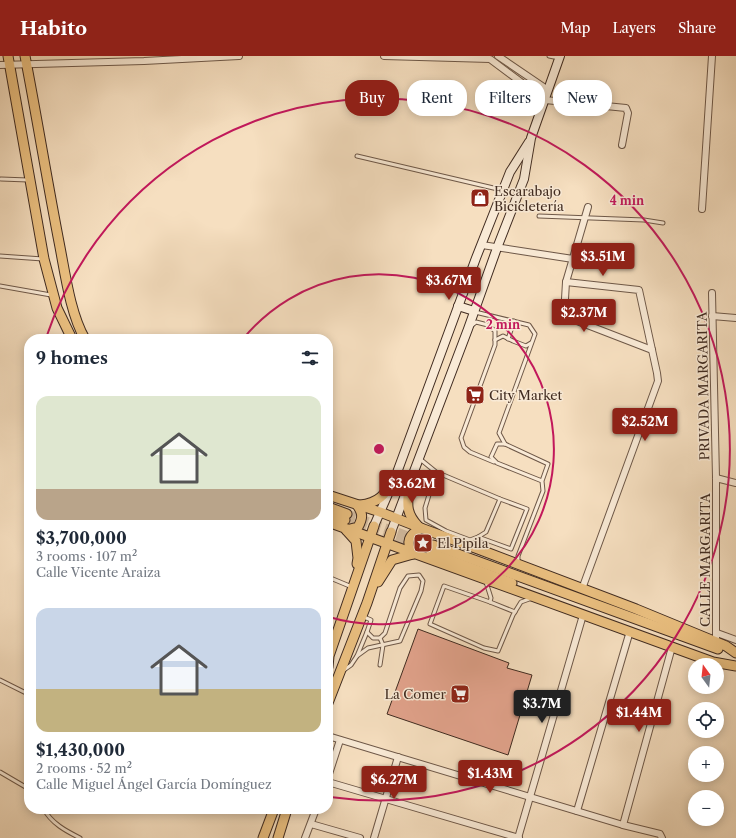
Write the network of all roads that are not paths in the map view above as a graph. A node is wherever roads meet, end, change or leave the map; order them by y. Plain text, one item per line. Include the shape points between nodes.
1 (239, 56) edge
2 (384, 56) edge
3 (498, 56) edge
4 (549, 56) edge
5 (719, 56) edge
6 (493, 57) edge
7 (560, 57) edge
8 (712, 57) edge
9 (26, 60) edge
10 (6, 62) edge
11 (521, 80) edge
12 (548, 90) junction
13 (545, 100) joint
14 (539, 116) edge
15 (531, 138) junction
16 (622, 145) dead end
17 (357, 156) dead end
18 (2, 179) dead end
19 (30, 180) junction
20 (504, 191) junction
21 (588, 207) dead end
22 (702, 209) dead end
23 (539, 216) dead end
24 (586, 218) junction
25 (663, 223) dead end
26 (482, 245) junction
27 (496, 248) junction
28 (625, 254) dead end
29 (0, 256) edge
30 (44, 259) junction
31 (573, 259) junction
32 (566, 282) junction
33 (0, 286) edge
34 (712, 293) dead end
35 (53, 295) junction
36 (458, 306) junction
37 (474, 311) junction
38 (712, 316) junction
39 (736, 318) edge
40 (514, 321) junction
41 (468, 329) junction
42 (70, 334) edge
43 (82, 334) edge
44 (508, 339) junction
45 (495, 340) junction
46 (532, 343) junction
47 (652, 350) junction
48 (505, 444) junction
49 (419, 458) junction
50 (497, 463) junction
51 (436, 472) junction
52 (394, 478) junction
53 (716, 478) junction
54 (542, 481) junction
55 (736, 482) edge
56 (409, 483) junction
57 (333, 497) edge
58 (500, 499) junction
59 (357, 505) junction
60 (333, 511) edge
61 (380, 512) junction
62 (333, 516) edge
63 (396, 518) junction
64 (346, 521) junction
65 (333, 522) edge
66 (374, 526) joint
67 (421, 528) junction
68 (391, 532) joint
69 (478, 537) junction
70 (370, 538) junction
71 (387, 544) junction
72 (478, 549) junction
73 (413, 554) junction
74 (519, 565) junction
75 (333, 579) edge
76 (486, 580) junction
77 (352, 587) junction
78 (582, 589) junction
79 (535, 597) junction
80 (490, 602) junction
81 (367, 603) junction
82 (515, 612) junction
83 (583, 615) junction
84 (362, 616) junction
85 (630, 631) junction
86 (367, 632) junction
87 (380, 638) junction
88 (716, 638) junction
89 (736, 640) edge
90 (333, 642) edge
91 (383, 645) junction
92 (672, 647) junction
93 (736, 654) edge
94 (357, 656) junction
95 (736, 665) edge
96 (380, 666) dead end
97 (333, 670) edge
98 (340, 673) junction
99 (0, 680) edge
100 (333, 690) edge
101 (24, 692) edge
102 (333, 738) edge
103 (340, 740) junction
104 (398, 757) junction
105 (333, 761) edge
106 (0, 772) edge
107 (333, 783) edge
108 (24, 786) edge
109 (530, 797) junction
110 (385, 799) junction
111 (577, 811) junction
112 (46, 814) edge
113 (272, 814) edge
114 (285, 814) edge
115 (314, 814) edge
116 (311, 824) junction
117 (623, 825) junction
118 (662, 837) edge
119 (80, 838) edge
120 (263, 838) edge
121 (278, 838) edge
122 (305, 838) edge
123 (360, 838) edge
124 (374, 838) edge
125 (518, 838) edge

1 - 9 street via 144,61
2 - 6 street
3 - 12 street
4 - 7 lane
5 - 8 street
6 - 11 street
7 - 12 main road
8 - 22 street
9 - 10 street
9 - 43 main road via 65,274
10 - 19 main road
12 - 13 main road
13 - 16 street via 626,108 628,113
14 - 15 main road
15 - 20 main road via 510,172
15 - 27 main road via 524,179
17 - 20 lane
18 - 19 lane
19 - 30 main road
20 - 26 main road
21 - 24 street
23 - 24 lane
24 - 25 lane
24 - 31 street
26 - 27 street
26 - 36 main road
27 - 31 street
27 - 37 main road
28 - 31 street via 598,253
29 - 30 lane
30 - 35 main road
31 - 32 street
32 - 47 street via 564,316
32 - 47 street via 639,290
33 - 35 lane
34 - 38 street, PRIVADA MARGARITA
35 - 42 main road
36 - 37 main road
36 - 52 main road
37 - 40 lane
37 - 41 main road
38 - 39 street
38 - 53 street, PRIVADA MARGARITA
40 - 44 lane
40 - 46 lane via 529,325 535,334
41 - 45 lane via 476,322 488,325 495,331
41 - 49 main road
44 - 45 lane via 503,336
44 - 46 lane via 526,346
45 - 50 lane via 461,438 467,450
46 - 48 lane via 499,433
47 - 78 street via 658,381
48 - 50 lane via 497,444 491,457
48 - 54 lane via 548,464
49 - 51 lane
49 - 56 main road
50 - 54 lane
51 - 58 lane
51 - 69 lane via 425,508 426,520 470,540
52 - 59 main road via 384,496 369,504
52 - 61 main road
53 - 55 street
53 - 88 street, CALLE MARGARITA
54 - 74 lane via 543,490 518,556
56 - 63 main road
56 - 67 main road via 407,506 411,518
57 - 59 main road
58 - 69 lane via 486,532
58 - 69 lane via 527,509 511,549
59 - 61 main road
59 - 64 main road via 362,512 362,520 358,527
60 - 64 main road
61 - 63 main road
61 - 66 main road
62 - 64 main road
63 - 67 main road
63 - 68 main road
64 - 65 main road
64 - 70 main road
64 - 77 main road via 356,541 358,558
66 - 70 main road
67 - 72 main road
67 - 73 main road via 412,533 409,540
68 - 71 main road
69 - 72 lane
70 - 71 main road
70 - 77 main road
71 - 73 main road
71 - 81 main road
72 - 74 main road
73 - 76 main road
73 - 81 main road via 392,560
74 - 78 main road
75 - 77 lane
76 - 79 main road
76 - 80 lane
77 - 90 main road
78 - 88 main road
79 - 82 lane via 522,602
79 - 83 main road
80 - 82 lane
80 - 82 lane via 444,586 430,624 484,648 498,651
81 - 84 main road
83 - 85 main road
83 - 109 street
84 - 86 lane via 371,620
84 - 98 main road
85 - 92 main road
85 - 111 street
86 - 87 lane via 374,638
86 - 94 lane
87 - 91 lane
87 - 91 lane via 385,633 400,588 408,576 419,575 423,581 421,591 400,640
88 - 89 street
88 - 93 main road
91 - 94 lane via 368,648
91 - 96 lane
92 - 95 main road via 713,662
92 - 117 street
93 - 95 main road via 432,549
94 - 98 lane via 351,665
97 - 98 lane
98 - 100 main road
99 - 101 lane
102 - 103 street
103 - 104 street
103 - 105 street
104 - 109 street
104 - 110 street
106 - 108 lane
107 - 110 street
109 - 111 street
109 - 125 street
110 - 124 street
110 - 125 street
111 - 117 street
112 - 119 lane via 55,823
113 - 120 main road
114 - 121 main road
115 - 116 street
116 - 122 street
116 - 123 street
117 - 118 street via 660,834

